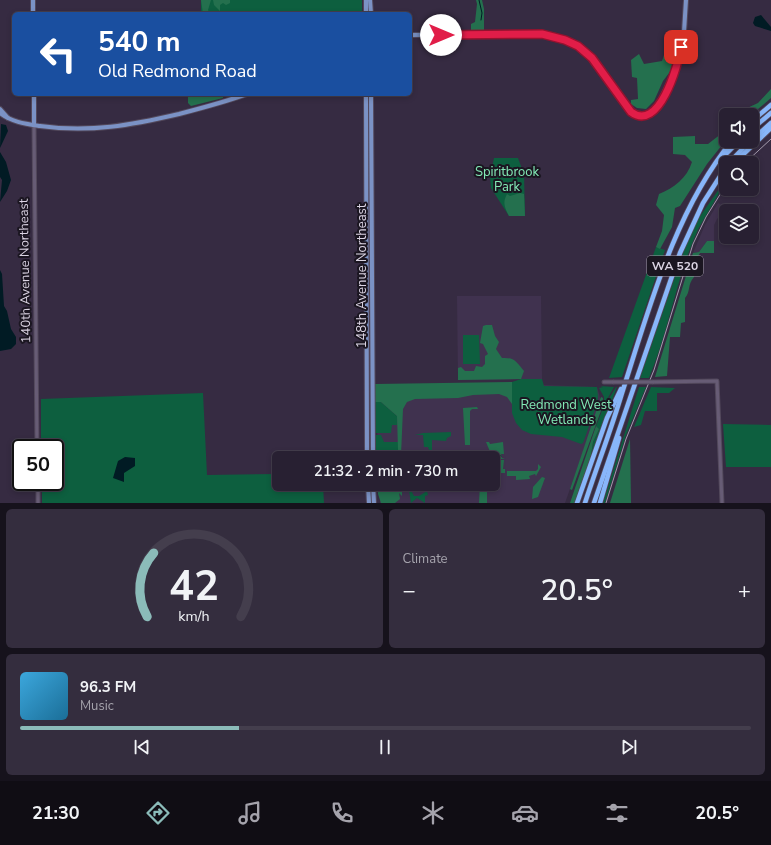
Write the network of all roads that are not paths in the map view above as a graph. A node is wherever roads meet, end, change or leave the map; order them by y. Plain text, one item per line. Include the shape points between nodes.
1 (33, 0) edge
2 (366, 0) edge
3 (370, 0) edge
4 (686, 0) edge
5 (33, 12) edge
6 (366, 12) edge
7 (371, 12) edge
8 (412, 35) edge
9 (34, 96) edge
10 (241, 96) edge
11 (366, 96) edge
12 (371, 96) edge
13 (771, 105) edge
14 (0, 109) edge
15 (0, 113) edge
16 (771, 114) edge
17 (759, 115) edge
18 (9, 118) junction
19 (759, 123) edge
20 (771, 123) edge
21 (34, 125) junction
22 (771, 128) edge
23 (759, 133) edge
24 (727, 148) edge
25 (732, 148) edge
26 (743, 148) edge
27 (736, 156) edge
28 (741, 156) edge
29 (715, 166) junction
30 (719, 177) edge
31 (717, 180) joint
32 (628, 374) junction
33 (604, 382) dead end
34 (634, 388) junction
35 (37, 439) edge
36 (367, 451) edge
37 (373, 451) edge
38 (38, 491) edge
39 (368, 491) edge
40 (374, 491) edge
41 (38, 503) edge
42 (369, 503) edge
43 (374, 503) edge
44 (577, 503) edge
45 (585, 503) edge
46 (594, 503) edge
47 (600, 503) edge
48 (722, 503) edge

1 - 5 main road
2 - 6 main road
3 - 7 main road
4 - 8 main road via 676,70 656,109 645,116 631,112 592,58 578,46 565,40 542,34
9 - 21 main road, 140th Avenue Northeast
10 - 21 main road via 134,125 78,130
11 - 36 main road, 148th Avenue Northeast
12 - 37 main road, 148th Avenue Northeast
13 - 17 highway
14 - 18 main road
15 - 18 main road
16 - 19 highway
18 - 21 main road
20 - 23 highway
21 - 35 street, 140th Avenue Northeast
22 - 28 highway
24 - 29 highway
25 - 29 highway, WA 520
26 - 27 highway
29 - 32 highway, WA 520 via 678,229
30 - 31 highway, WA 520
31 - 34 highway, WA 520 via 702,203 680,253
32 - 44 highway via 607,418
32 - 45 highway, WA 520
33 - 48 street, bridge via 717,381
34 - 46 highway, WA 520
34 - 47 highway
38 - 41 street
39 - 42 main road
40 - 43 main road

